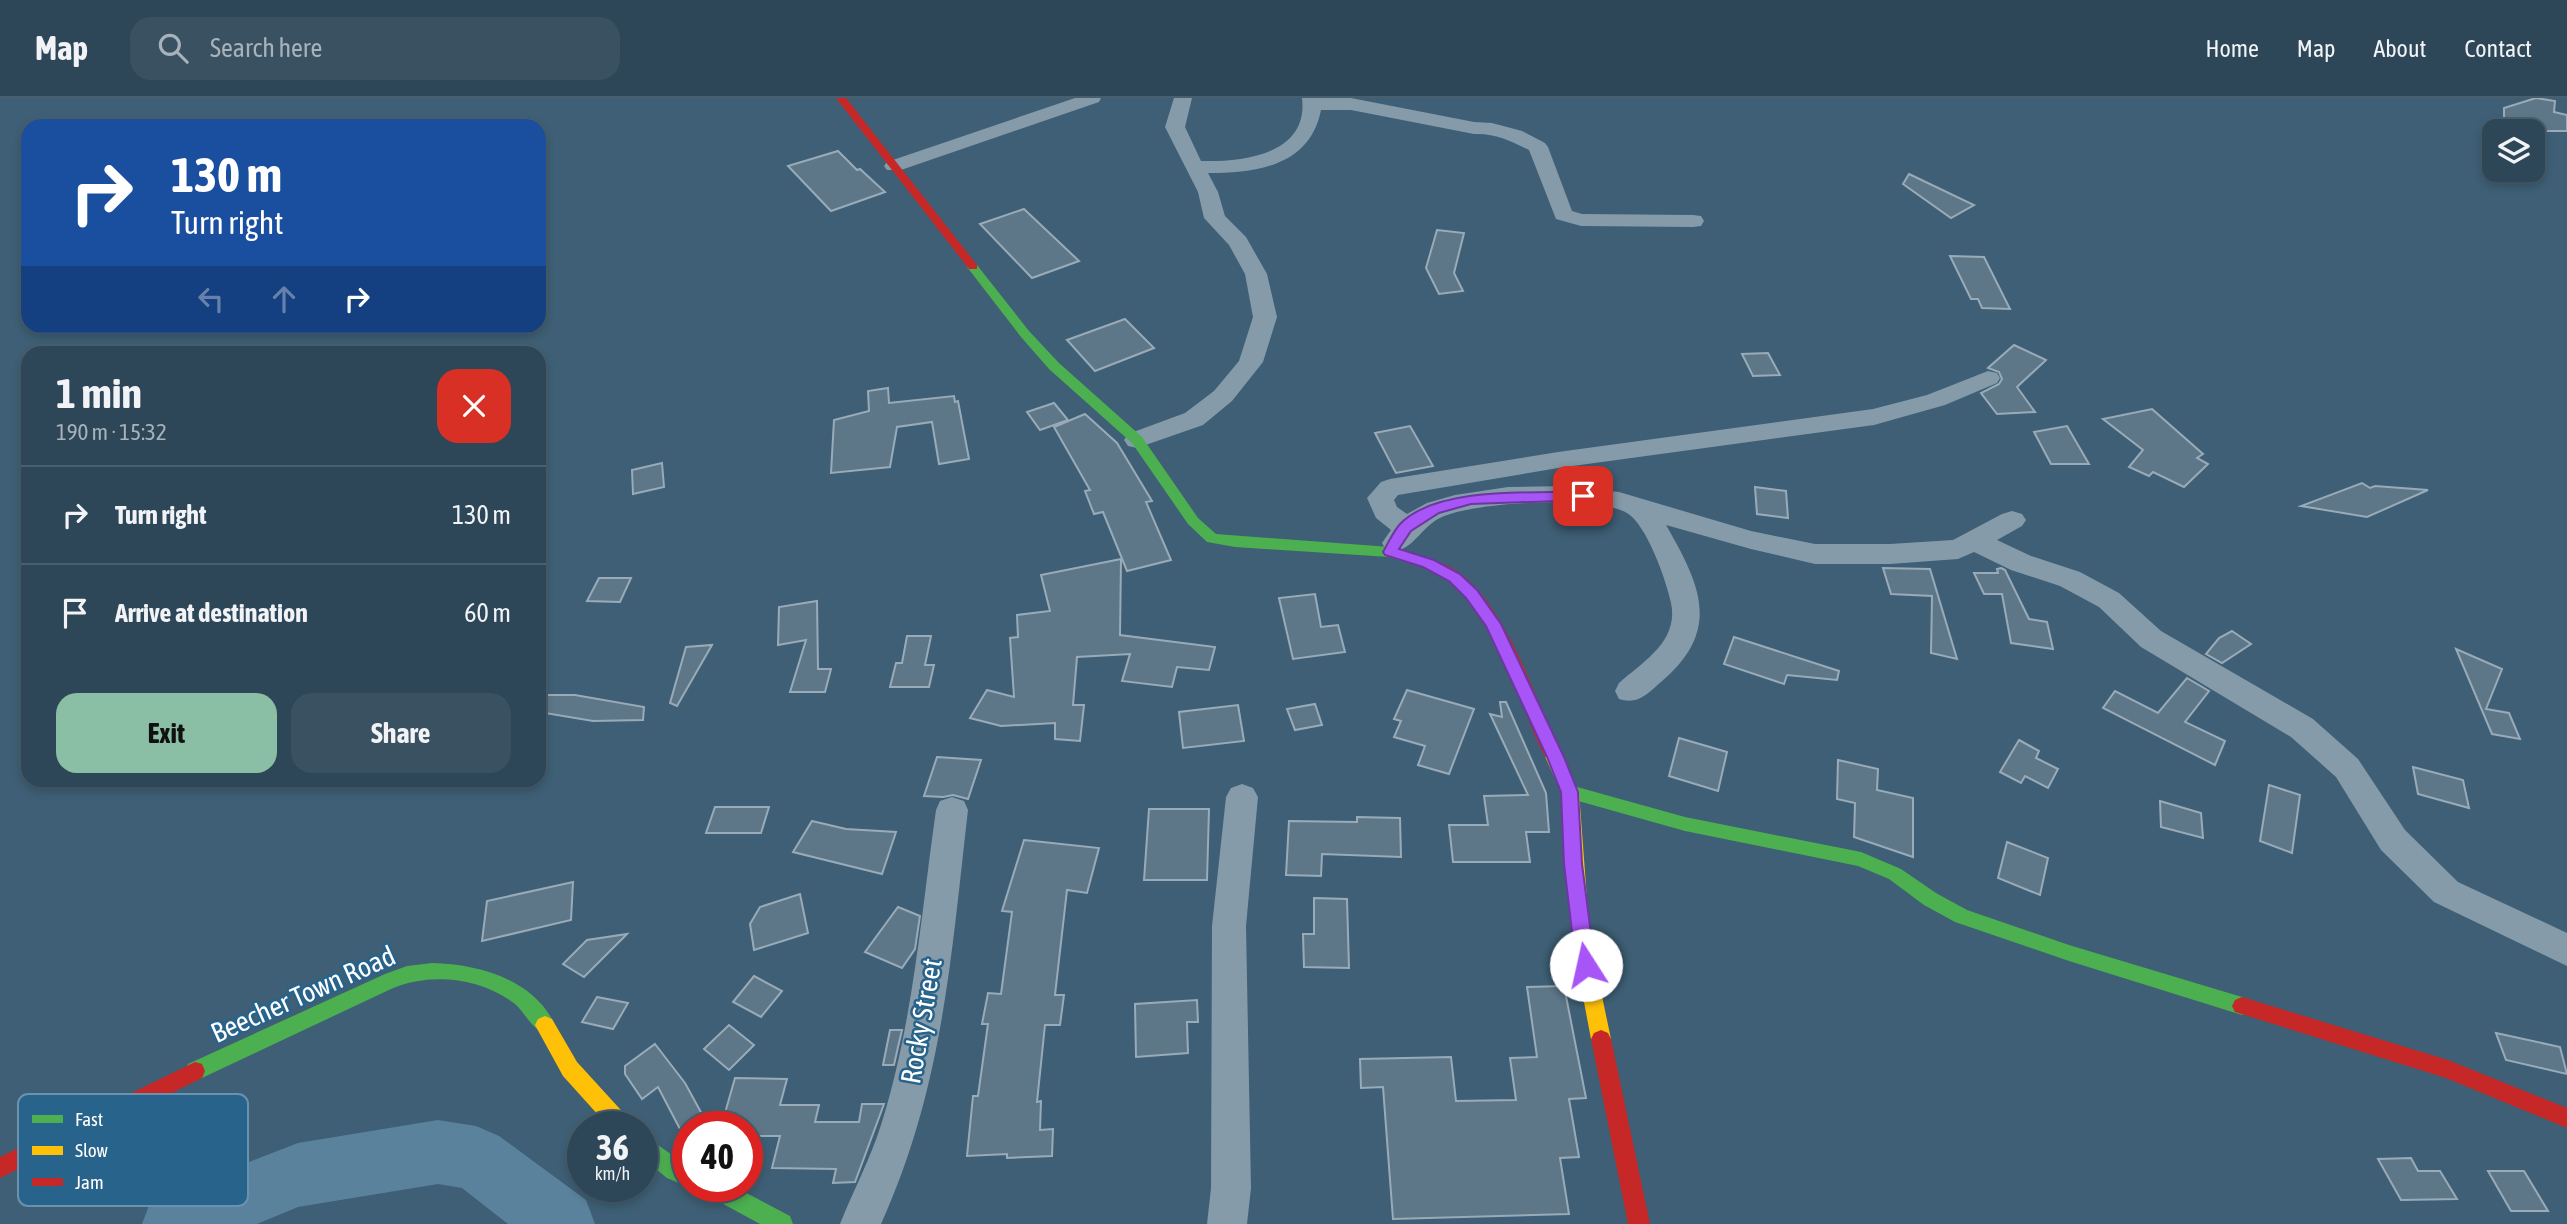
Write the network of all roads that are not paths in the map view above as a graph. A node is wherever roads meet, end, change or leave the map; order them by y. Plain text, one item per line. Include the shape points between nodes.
1 (841, 98) edge
2 (1092, 98) edge
3 (1183, 98) edge
4 (1312, 101) edge
5 (1186, 153) junction
6 (894, 166) junction
7 (1693, 221) dead end
8 (1988, 378) dead end
9 (1137, 440) junction
10 (1639, 508) junction
11 (2012, 520) dead end
12 (1406, 527) junction
13 (1975, 541) junction
14 (1390, 552) junction
15 (1630, 691) dead end
16 (1570, 792) junction
17 (1242, 797) dead end
18 (952, 810) dead end
19 (2567, 950) edge
20 (149, 1094) edge
21 (607, 1111) edge
22 (2567, 1118) edge
23 (658, 1158) edge
24 (18, 1159) edge
25 (0, 1168) edge
26 (672, 1169) edge
27 (740, 1202) edge
28 (782, 1224) edge
29 (860, 1224) edge
30 (1227, 1224) edge
31 (1639, 1224) edge

1 - 6 street
2 - 6 street
3 - 5 street via 1175,127
4 - 5 street via 1307,131 1288,150 1257,163 1225,169 1195,167
4 - 7 street via 1474,128 1492,127 1515,135 1538,147 1563,215 1581,220
5 - 9 street via 1208,192 1215,218 1238,242 1256,274 1265,317 1251,362 1223,396 1194,419
6 - 9 street via 1025,334
8 - 12 street via 1936,400 1874,417 1390,488 1380,498 1386,512
9 - 14 street via 1193,521 1212,538
10 - 12 street via 1606,496 1471,499 1434,510
10 - 13 street via 1815,554 1958,549
10 - 15 street via 1663,539 1687,612 1677,648
11 - 13 street
12 - 14 street
13 - 19 street via 2021,564 2070,579 2109,600 2151,639 2302,728 2347,768 2393,840 2446,892
14 - 16 street via 1429,564 1472,594 1493,624
16 - 22 street via 1685,824 1861,859 1895,874 1961,916 2448,1069
16 - 31 street via 1581,939
17 - 30 street via 1229,926 1231,1188
18 - 29 street, Rocky Street via 913,1081 887,1165
20 - 21 street, Beecher Town Road via 264,1037 411,974 452,970 491,981 519,997 539,1016 557,1051
23 - 26 street
24 - 25 street, Beecher Town Road
27 - 28 street

